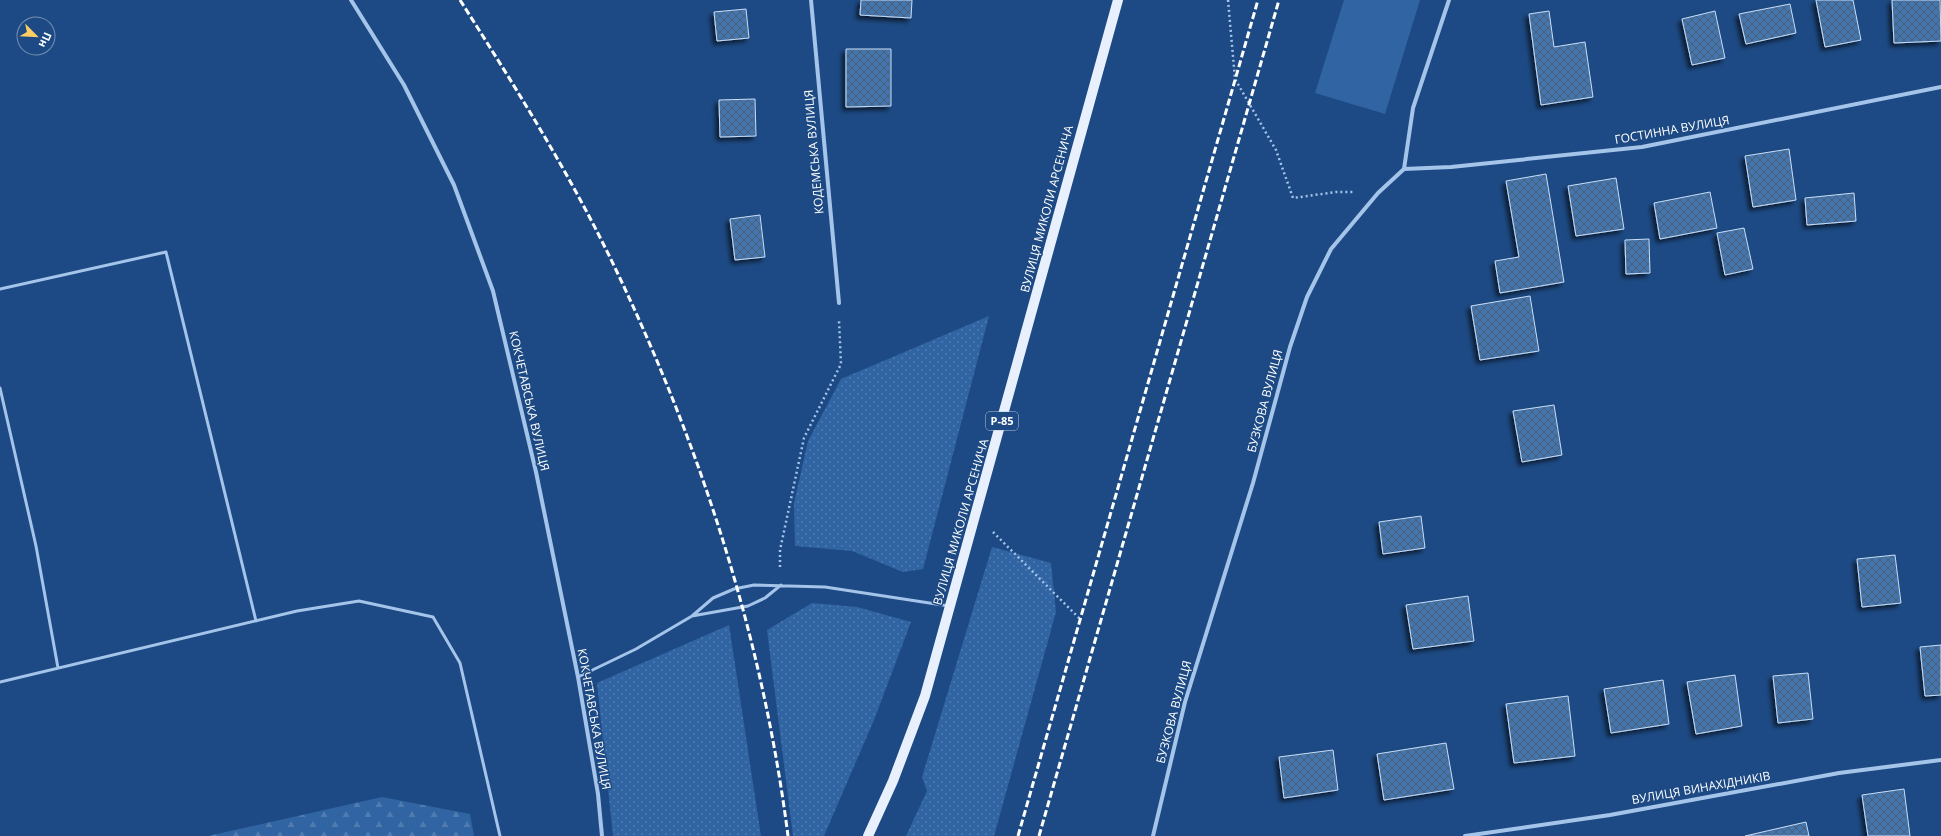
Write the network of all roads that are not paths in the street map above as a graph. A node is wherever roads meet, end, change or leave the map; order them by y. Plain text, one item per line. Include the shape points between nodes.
1 (351, 0) edge
2 (811, 0) edge
3 (1118, 0) edge
4 (1449, 0) edge
5 (1941, 87) edge
6 (1404, 169) junction
7 (0, 289) edge
8 (839, 302) road end
9 (0, 388) edge
10 (781, 585) junction
11 (951, 607) junction
12 (692, 616) junction
13 (256, 621) junction
14 (58, 668) junction
15 (578, 677) junction
16 (0, 682) edge
17 (1941, 760) edge
18 (500, 836) edge
19 (602, 836) edge
20 (868, 836) edge
21 (1153, 836) edge
22 (1465, 836) edge

1 - 15 street, КОКЧЕТАВСЬКА ВУЛИЦЯ via 404,85 454,185 493,291 536,472
2 - 8 street, КОДЕМСЬКА ВУЛИЦЯ
3 - 11 main road, ВУЛИЦЯ МИКОЛИ АРСЕНИЧА / Р-85
4 - 6 street via 1413,108
5 - 6 street, ГОСТИННА ВУЛИЦЯ via 1642,147
6 - 21 street, БУЗКОВА ВУЛИЦЯ via 1378,193 1332,249 1307,297 1185,702
7 - 13 lane via 166,252
9 - 14 lane via 36,546
10 - 11 lane via 825,587
10 - 12 lane via 765,598 748,606
10 - 12 lane via 754,585 734,589 713,598
11 - 20 main road, ВУЛИЦЯ МИКОЛИ АРСЕНИЧА / Р-85 via 925,696 893,781
12 - 15 lane via 636,649
13 - 14 lane
13 - 18 lane via 358,601 433,617 460,663
14 - 16 lane
15 - 19 street, КОКЧЕТАВСЬКА ВУЛИЦЯ via 598,794
17 - 22 street, ВУЛИЦЯ ВИНАХІДНИКІВ via 1839,773 1610,815

